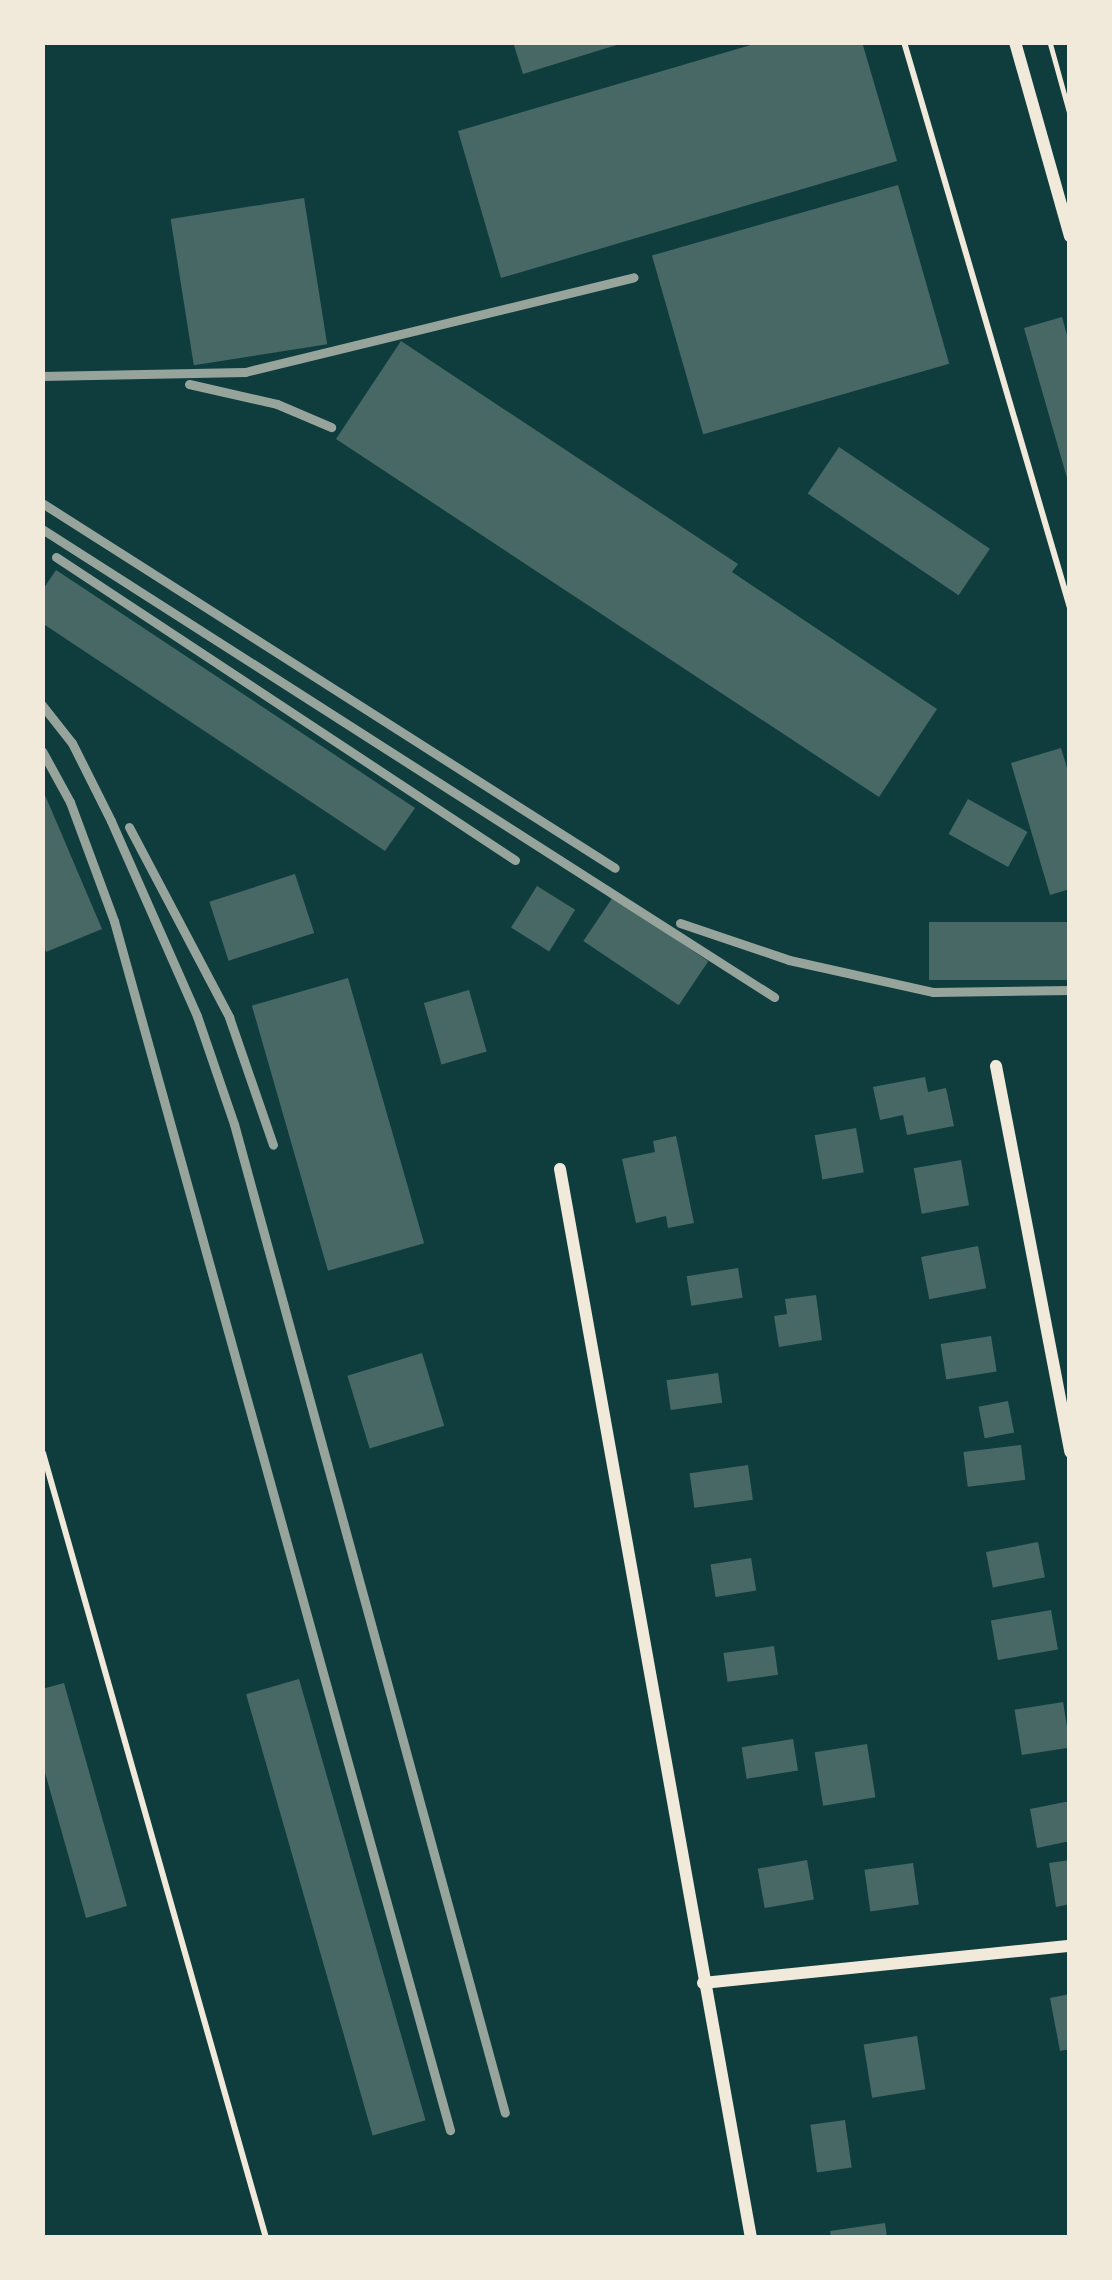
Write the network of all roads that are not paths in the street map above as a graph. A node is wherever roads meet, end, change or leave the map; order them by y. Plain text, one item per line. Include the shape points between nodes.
1 (904, 42) edge
2 (1016, 42) edge
3 (1070, 236) edge
4 (1070, 608) edge
5 (996, 1066) dead end
6 (560, 1169) dead end
7 (1070, 1452) edge
8 (43, 1453) edge
9 (1070, 1946) edge
10 (703, 1983) junction
11 (266, 2238) edge
12 (751, 2238) edge

1 - 4 lane
2 - 3 street
5 - 7 street
6 - 10 street
8 - 11 lane
9 - 10 street
10 - 12 street

